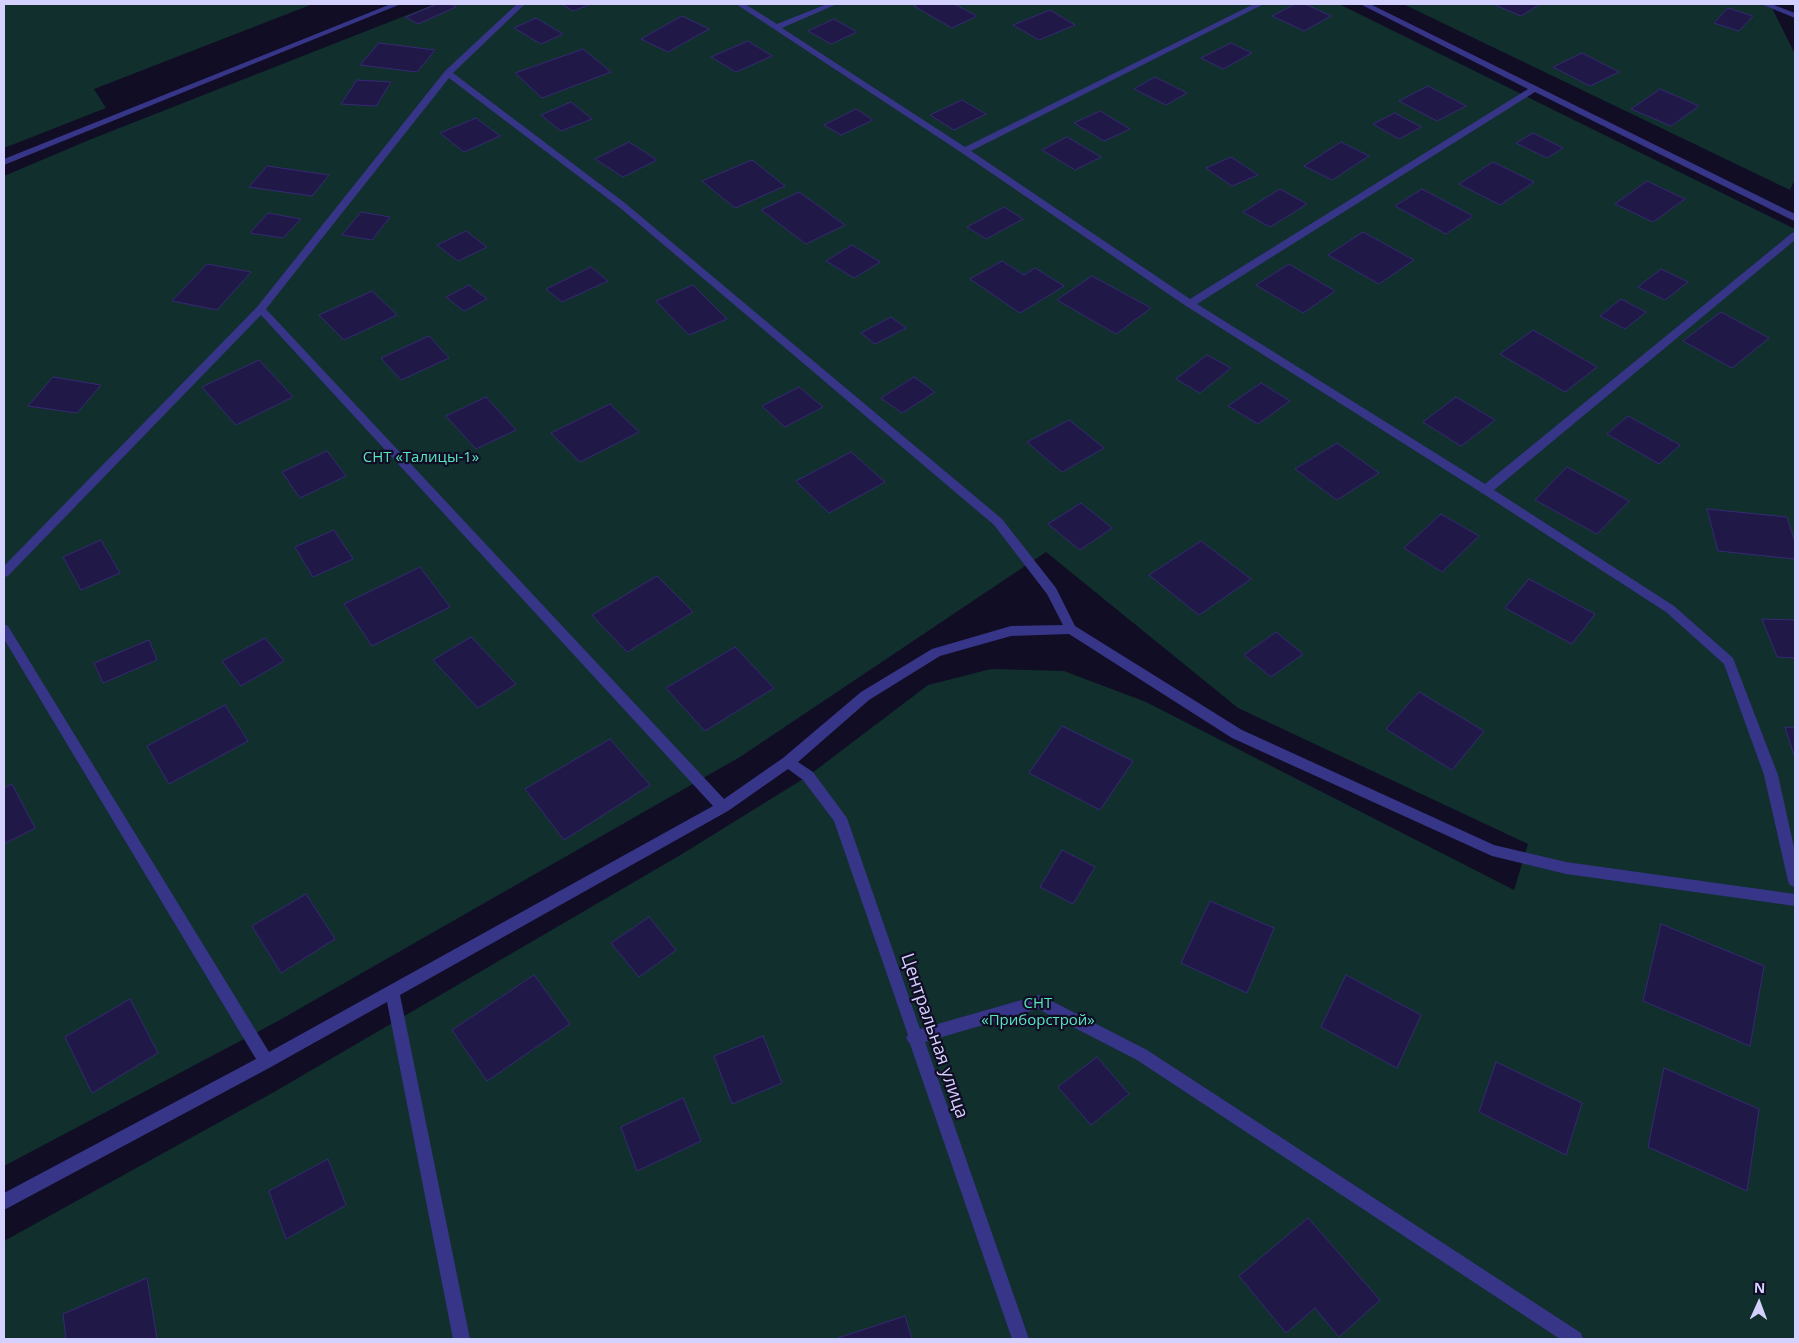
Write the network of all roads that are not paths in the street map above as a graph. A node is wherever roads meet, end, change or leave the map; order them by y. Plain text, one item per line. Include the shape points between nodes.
1 (397, 4) edge
2 (521, 4) edge
3 (740, 4) edge
4 (833, 4) edge
5 (1260, 4) edge
6 (1364, 4) edge
7 (1765, 4) edge
8 (1795, 16) edge
9 (777, 27) junction
10 (448, 73) junction
11 (1534, 89) junction
12 (966, 151) junction
13 (4, 162) edge
14 (1795, 218) edge
15 (1795, 236) edge
16 (1190, 304) junction
17 (260, 309) junction
18 (1486, 490) junction
19 (4, 573) edge
20 (4, 629) edge
21 (1071, 629) junction
22 (788, 762) junction
23 (723, 806) junction
24 (1795, 881) edge
25 (1795, 900) edge
26 (392, 991) junction
27 (914, 1038) junction
28 (266, 1062) junction
29 (4, 1202) edge
30 (462, 1339) edge
31 (1020, 1339) edge
32 (1574, 1339) edge

1 - 13 street
2 - 10 street
3 - 9 street
4 - 9 street
5 - 12 street
6 - 11 street
7 - 8 street
9 - 12 street
10 - 17 street
10 - 21 street via 622,205 998,522 1052,591
11 - 14 street
11 - 16 street
12 - 16 street
15 - 18 street
16 - 18 street
17 - 19 street
17 - 23 street
18 - 24 street via 1670,609 1729,661 1771,775
20 - 28 street
21 - 22 street via 1011,631 936,652 866,696
21 - 25 street via 1237,734 1492,850 1566,868
22 - 23 street
22 - 27 street, Центральная улица via 808,776 840,818
23 - 26 street
26 - 28 street
26 - 30 street
27 - 31 street, Центральная улица
27 - 32 street via 1039,1002 1142,1055
28 - 29 street

